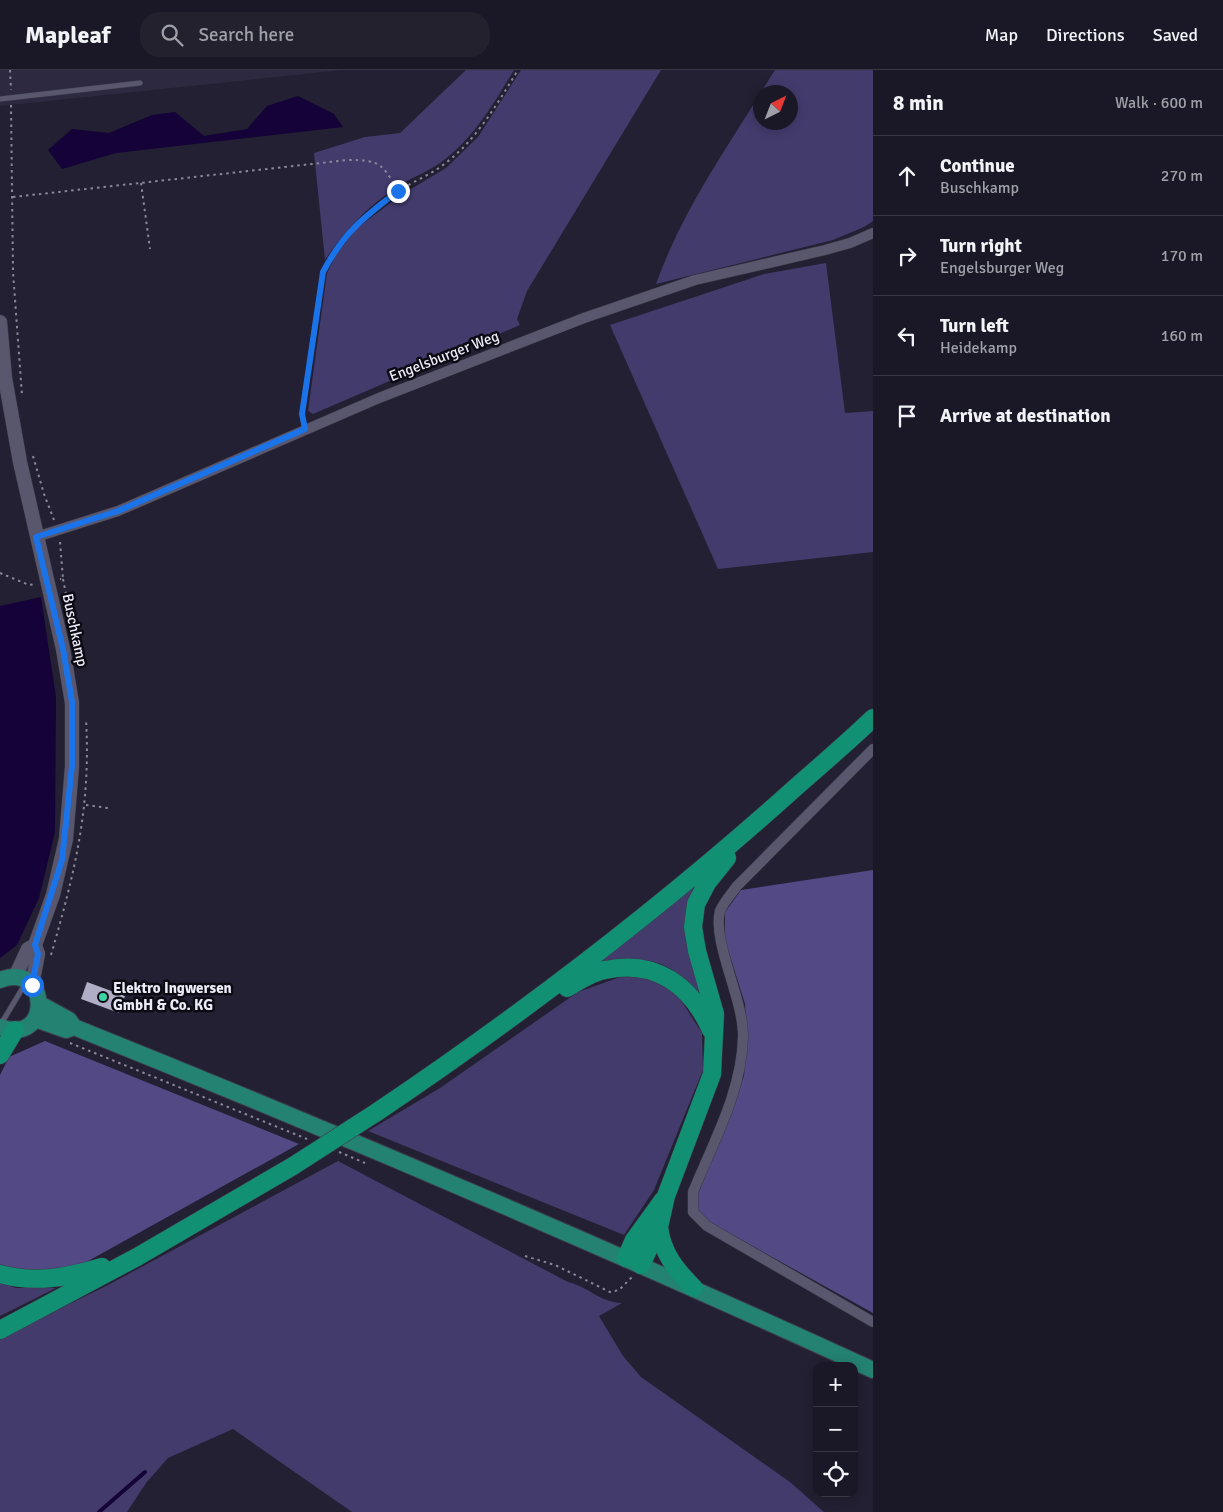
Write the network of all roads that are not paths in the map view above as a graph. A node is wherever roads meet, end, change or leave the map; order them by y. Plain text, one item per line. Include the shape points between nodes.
1 (140, 83) dead end
2 (0, 99) edge
3 (873, 233) edge
4 (0, 322) edge
5 (36, 537) junction
6 (873, 718) edge
7 (873, 749) edge
8 (760, 820) junction
9 (18, 981) edge
10 (37, 1012) junction
11 (518, 1014) junction
12 (5, 1028) edge
13 (714, 1038) junction
14 (0, 1056) edge
15 (666, 1196) junction
16 (659, 1227) junction
17 (136, 1257) junction
18 (631, 1268) junction
19 (0, 1274) edge
20 (694, 1288) junction
21 (873, 1322) edge
22 (0, 1330) edge
23 (873, 1370) edge

1 - 2 lane
3 - 5 street, Engelsburger Weg via 842,245 695,280 574,322 305,429 118,511
4 - 5 street, Buschkamp via 5,378
5 - 9 street, Buschkamp via 63,649 72,702 72,766 62,860 35,945 38,954
6 - 8 highway
7 - 21 street via 737,886 720,911 721,940 740,1005 742,1046 739,1076 693,1192 693,1212 707,1226
8 - 11 highway via 611,944
8 - 13 highway via 719,868 696,904 693,926 715,1014
9 - 10 main road via 39,996
9 - 12 lane
10 - 12 main road via 23,1029
10 - 18 main road via 66,1030 74,1027 342,1136
11 - 13 highway via 603,970 630,967 655,971 684,988 702,1010
11 - 17 highway, bridge via 293,1166
12 - 14 highway
13 - 15 highway via 712,1074
15 - 16 highway
15 - 18 highway via 646,1220
16 - 18 highway
16 - 20 highway via 663,1248 672,1264
17 - 19 highway via 71,1276 19,1280
17 - 22 highway
18 - 20 main road
20 - 23 main road

